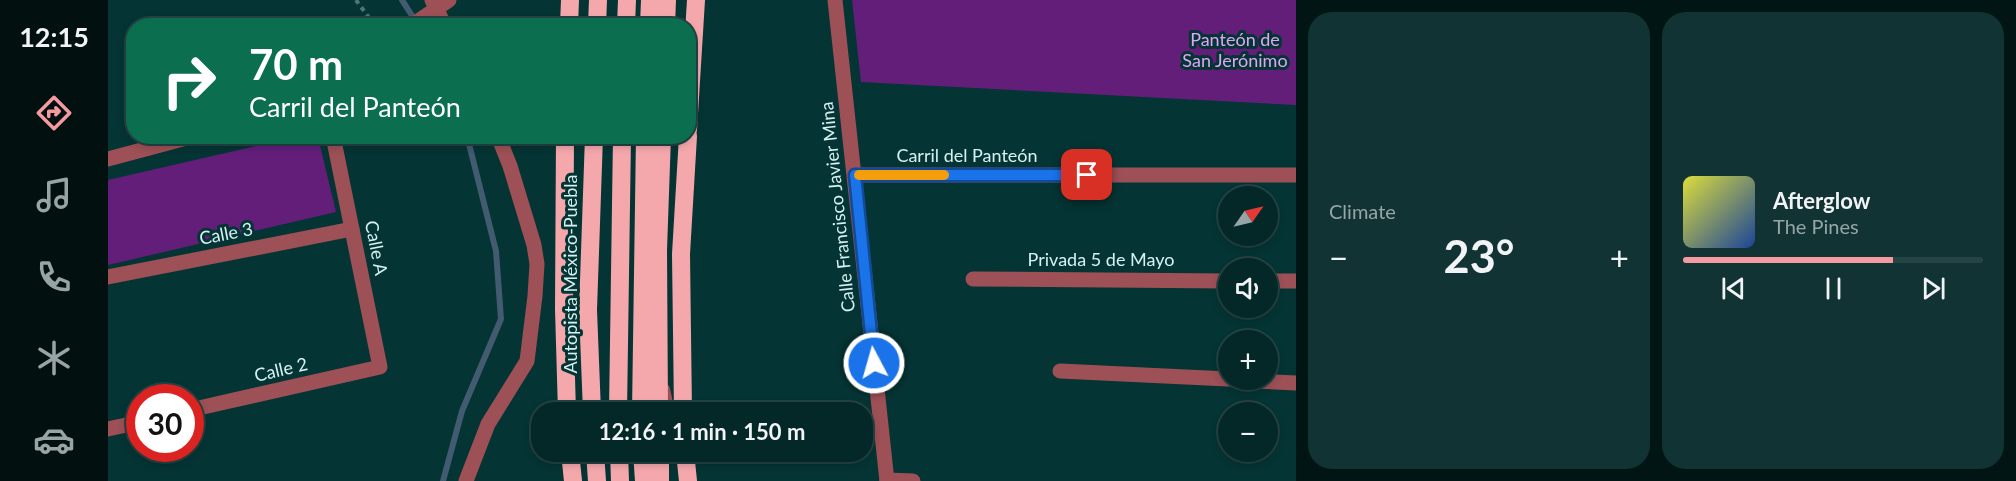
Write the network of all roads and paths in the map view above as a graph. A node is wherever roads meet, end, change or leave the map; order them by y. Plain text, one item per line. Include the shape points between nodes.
1 (356, 0) edge
2 (570, 0) edge
3 (598, 0) edge
4 (627, 0) edge
5 (650, 0) edge
6 (667, 0) edge
7 (696, 0) edge
8 (836, 0) edge
9 (437, 5) edge
10 (369, 18) edge
11 (421, 18) edge
12 (569, 18) edge
13 (597, 18) edge
14 (626, 18) edge
15 (649, 18) edge
16 (666, 18) edge
17 (695, 18) edge
18 (164, 144) edge
19 (335, 144) edge
20 (501, 144) edge
21 (565, 144) edge
22 (594, 144) edge
23 (622, 144) edge
24 (645, 144) edge
25 (662, 144) edge
26 (688, 144) edge
27 (108, 159) edge
28 (855, 175) junction
29 (1296, 175) edge
30 (352, 229) junction
31 (108, 277) edge
32 (973, 279) dead end
33 (1218, 281) edge
34 (1278, 281) edge
35 (1296, 281) edge
36 (658, 358) junction
37 (380, 368) joint
38 (1060, 371) dead end
39 (1218, 379) edge
40 (1278, 382) edge
41 (1296, 383) edge
42 (567, 402) edge
43 (592, 402) edge
44 (618, 402) edge
45 (641, 402) edge
46 (659, 402) edge
47 (668, 402) edge
48 (683, 402) edge
49 (204, 407) edge
50 (126, 425) edge
51 (108, 429) edge
52 (571, 462) edge
53 (596, 462) edge
54 (619, 462) edge
55 (643, 462) edge
56 (660, 462) edge
57 (682, 462) edge
58 (686, 462) edge
59 (466, 481) edge
60 (573, 481) edge
61 (597, 481) edge
62 (620, 481) edge
63 (644, 481) edge
64 (660, 481) edge
65 (687, 481) edge
66 (887, 481) edge
67 (914, 481) edge

1 - 10 path
2 - 12 highway
3 - 13 highway
4 - 14 highway
5 - 15 highway
6 - 16 highway
7 - 17 highway
8 - 28 street, Calle Francisco Javier Mina
9 - 11 street
18 - 27 street
19 - 30 street, Calle A
20 - 59 street via 534,244 535,296 527,361 488,424
21 - 42 highway
22 - 43 highway, Autopista México-Puebla via 588,310
23 - 44 highway
24 - 45 highway
25 - 36 highway
26 - 48 highway via 681,254
28 - 29 street, Carril del Panteón
28 - 66 street, Calle Francisco Javier Mina
30 - 31 street, Calle 3
30 - 37 street, Calle A
32 - 33 street, Privada 5 de Mayo
34 - 35 street
36 - 46 highway
36 - 47 lane
37 - 49 street, Calle 2
38 - 39 street
40 - 41 street
50 - 51 street
52 - 60 highway
53 - 61 highway
54 - 62 highway
55 - 63 highway
56 - 64 highway
57 - 65 lane
58 - 65 highway
66 - 67 street

